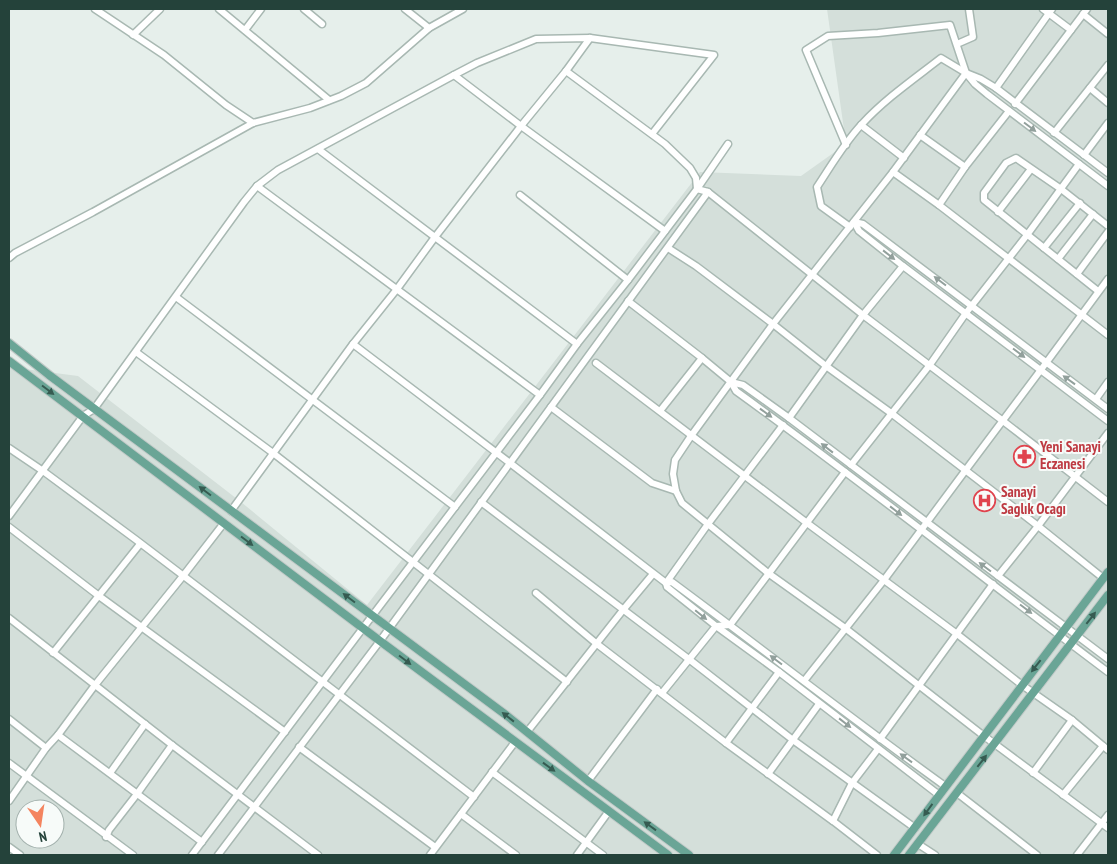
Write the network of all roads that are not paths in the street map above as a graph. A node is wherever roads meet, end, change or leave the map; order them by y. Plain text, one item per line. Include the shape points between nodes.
1 (96, 9) edge
2 (158, 9) edge
3 (219, 9) edge
4 (261, 9) edge
5 (304, 9) edge
6 (405, 9) edge
7 (463, 9) edge
8 (970, 9) edge
9 (1048, 10) edge
10 (1085, 12) edge
11 (322, 24) dead end
12 (429, 28) junction
13 (245, 30) junction
14 (1071, 30) junction
15 (1108, 34) edge
16 (134, 35) junction
17 (590, 38) junction
18 (957, 44) junction
19 (1108, 65) edge
20 (566, 71) junction
21 (966, 73) junction
22 (454, 75) junction
23 (996, 88) junction
24 (1090, 88) junction
25 (329, 100) junction
26 (1108, 103) edge
27 (1015, 104) junction
28 (1009, 111) junction
29 (253, 123) junction
30 (862, 125) junction
31 (1108, 125) edge
32 (521, 126) junction
33 (1054, 133) junction
34 (652, 134) junction
35 (920, 135) junction
36 (728, 144) dead end
37 (846, 145) junction
38 (318, 148) junction
39 (1084, 155) junction
40 (904, 158) junction
41 (1079, 164) junction
42 (965, 167) junction
43 (1031, 169) junction
44 (893, 172) junction
45 (1108, 173) edge
46 (257, 186) junction
47 (1108, 186) edge
48 (697, 189) junction
49 (1061, 189) junction
50 (708, 192) junction
51 (520, 195) dead end
52 (1080, 203) junction
53 (939, 205) junction
54 (998, 212) junction
55 (1093, 214) junction
56 (852, 225) junction
57 (1108, 226) edge
58 (665, 231) junction
59 (1108, 232) edge
60 (1027, 235) junction
61 (435, 238) junction
62 (668, 248) junction
63 (1044, 248) junction
64 (9, 258) edge
65 (1008, 259) junction
66 (1058, 259) junction
67 (903, 266) junction
68 (1077, 274) junction
69 (812, 275) junction
70 (1108, 278) edge
71 (628, 280) junction
72 (397, 289) junction
73 (1098, 291) junction
74 (176, 297) junction
75 (628, 301) junction
76 (972, 305) junction
77 (966, 313) junction
78 (1082, 314) junction
79 (863, 315) junction
80 (773, 324) junction
81 (1108, 334) edge
82 (9, 343) edge
83 (353, 344) junction
84 (577, 344) junction
85 (136, 352) junction
86 (702, 358) junction
87 (9, 361) edge
88 (596, 363) dead end
89 (1046, 363) junction
90 (826, 366) junction
91 (929, 366) junction
92 (1041, 370) junction
93 (731, 382) junction
94 (1108, 382) edge
95 (540, 395) junction
96 (312, 400) junction
97 (1096, 400) junction
98 (551, 407) junction
99 (94, 409) junction
100 (1108, 409) edge
101 (660, 411) junction
102 (891, 413) junction
103 (82, 416) junction
104 (789, 418) junction
105 (1003, 421) junction
106 (1108, 421) edge
107 (783, 425) junction
108 (1108, 433) edge
109 (691, 436) junction
110 (9, 448) edge
111 (497, 452) junction
112 (273, 453) junction
113 (510, 462) junction
114 (850, 466) junction
115 (965, 470) junction
116 (43, 471) junction
117 (845, 472) junction
118 (745, 476) junction
119 (1075, 477) junction
120 (676, 491) junction
121 (481, 502) junction
122 (1108, 502) edge
123 (455, 507) junction
124 (231, 511) junction
125 (9, 516) edge
126 (927, 522) junction
127 (224, 523) junction
128 (807, 523) junction
129 (708, 524) junction
130 (1038, 526) junction
131 (9, 527) edge
132 (920, 530) junction
133 (140, 544) junction
134 (413, 562) junction
135 (768, 572) junction
136 (428, 574) junction
137 (653, 574) junction
138 (1106, 575) edge
139 (183, 576) junction
140 (998, 576) junction
141 (884, 580) junction
142 (666, 583) junction
143 (993, 584) junction
144 (536, 593) dead end
145 (1108, 595) edge
146 (99, 596) junction
147 (623, 610) junction
148 (372, 616) junction
149 (9, 618) edge
150 (730, 625) junction
151 (716, 626) junction
152 (142, 627) junction
153 (363, 628) junction
154 (389, 628) junction
155 (845, 628) junction
156 (1066, 628) junction
157 (957, 634) junction
158 (1060, 636) junction
159 (1077, 636) junction
160 (380, 641) junction
161 (597, 644) junction
162 (1071, 644) junction
163 (53, 653) junction
164 (1108, 659) edge
165 (690, 660) junction
166 (779, 672) junction
167 (1108, 672) edge
168 (804, 681) junction
169 (322, 682) junction
170 (567, 682) junction
171 (95, 685) junction
172 (1022, 685) junction
173 (919, 686) junction
174 (660, 691) junction
175 (1034, 693) junction
176 (340, 695) junction
177 (819, 704) junction
178 (752, 708) junction
179 (9, 719) edge
180 (1072, 720) junction
181 (145, 724) junction
182 (285, 732) junction
183 (527, 732) junction
184 (58, 735) junction
185 (984, 736) junction
186 (880, 739) junction
187 (793, 740) junction
188 (515, 742) junction
189 (726, 743) junction
190 (995, 744) junction
191 (172, 745) junction
192 (46, 748) junction
193 (299, 748) junction
194 (1106, 748) edge
195 (878, 749) junction
196 (9, 763) edge
197 (492, 772) junction
198 (1033, 773) junction
199 (110, 774) junction
200 (768, 774) junction
201 (27, 776) junction
202 (588, 781) junction
203 (852, 783) junction
204 (946, 786) junction
205 (957, 793) junction
206 (137, 794) junction
207 (238, 795) junction
208 (939, 795) junction
209 (1063, 795) junction
210 (474, 797) junction
211 (9, 801) edge
212 (254, 808) junction
213 (609, 811) junction
214 (461, 814) junction
215 (1108, 815) edge
216 (833, 821) junction
217 (1102, 823) junction
218 (914, 828) junction
219 (1108, 828) edge
220 (106, 836) junction
221 (202, 842) junction
222 (586, 843) junction
223 (918, 844) junction
224 (9, 847) edge
225 (435, 847) junction
226 (20, 855) edge
227 (133, 855) edge
228 (192, 855) edge
229 (218, 855) edge
230 (318, 855) edge
231 (430, 855) edge
232 (516, 855) edge
233 (577, 855) edge
234 (603, 855) edge
235 (668, 855) edge
236 (689, 855) edge
237 (877, 855) edge
238 (894, 855) edge
239 (909, 855) edge
240 (935, 855) edge
241 (1036, 855) edge
242 (1077, 855) edge

1 - 16 street
2 - 16 street
3 - 13 street
4 - 13 street
5 - 11 street
6 - 12 street
7 - 12 street
8 - 18 street via 973,37
9 - 14 street
9 - 23 street
10 - 14 street
10 - 15 street
12 - 25 street via 366,83
13 - 25 street
14 - 27 street
16 - 29 street
17 - 20 street
17 - 22 street via 536,39
17 - 34 street via 714,55
18 - 21 street
18 - 37 street via 950,24 828,36 806,50
19 - 24 street
20 - 32 street
20 - 34 street
21 - 23 street
21 - 28 street
21 - 30 street via 942,58
21 - 35 street
22 - 32 street
22 - 38 street
23 - 27 street
24 - 26 street
24 - 33 street
25 - 29 street
27 - 33 street
28 -> 41 street
28 - 42 street
29 - 64 street
30 - 37 street
30 - 40 street
31 - 39 street
32 - 58 street
32 - 61 street
33 - 39 street
34 - 48 street via 690,168 696,178
35 - 40 street
35 - 42 street
36 - 48 street
37 - 56 street via 817,187 821,206
38 - 46 street
38 - 61 street
39 - 45 street
40 - 44 street
41 - 47 street
41 - 49 street
42 - 53 street
43 - 49 street
43 - 54 street
43 - 54 street via 1016,158 1006,163 984,193 984,200
44 - 53 street
44 - 56 street
46 - 72 street
46 - 74 street
48 - 50 street
48 - 58 street
49 - 52 street
49 - 60 street
50 - 62 street
50 - 69 street
51 - 71 street
52 - 55 street
52 - 63 street
53 - 65 street
54 - 60 street
55 - 57 street
55 - 66 street
56 -> 67 street
56 - 69 street
76 -> 56 street via 863,224
58 - 71 street
59 - 68 street
60 - 63 street
60 - 65 street
61 - 72 street
61 - 84 street
62 - 75 street
62 - 80 street
63 - 66 street
65 - 76 street
65 - 78 street
66 - 68 street
67 - 77 street
67 - 79 street
68 - 73 street
69 - 79 street
69 - 80 street
70 - 73 street
71 - 84 street
72 - 83 street
72 - 95 street
73 - 78 street
74 - 85 street
74 - 96 street
75 - 86 street
75 - 98 street
76 - 77 street
76 - 89 street
77 - 91 street
77 -> 92 street
78 - 81 street
78 - 89 street
79 - 90 street
79 - 91 street
80 - 90 street
80 - 93 street
82 - 99 main road
83 - 96 street
83 - 111 street
84 - 95 street
85 - 99 street
85 - 112 street
86 - 93 street
86 - 101 street
87 -> 103 main road
88 - 101 street
89 - 92 street
97 -> 89 street
90 - 102 street
90 - 104 street
91 - 102 street
91 - 105 street
92 - 105 street
92 - 106 street
93 - 104 street via 743,384
93 -> 107 street via 736,391
93 - 109 street
94 - 97 street
95 - 111 street
96 - 112 street
96 - 123 street
97 - 100 street
98 - 113 street
98 - 120 street via 652,483
99 - 103 street
124 -> 99 main road
101 - 109 street
102 - 114 street
102 - 115 street
103 - 116 street
103 - 127 main road
114 -> 104 street
105 - 115 street
105 - 119 street
107 - 117 street
107 - 118 street
108 - 119 street
109 - 118 street
109 - 120 street via 676,460 673,474
110 - 116 street
111 - 113 street
111 - 123 street
112 - 124 street
112 - 134 street
113 - 121 street
113 - 137 street
114 - 126 street
115 - 126 street
115 - 130 street
116 - 125 street
116 - 133 street
117 - 128 street
117 -> 132 street
118 - 128 street
118 - 129 street
119 - 122 street
119 - 130 street
120 - 129 street via 682,504
121 - 136 street
121 - 147 street
123 - 134 street
148 -> 124 main road
126 - 132 street
140 -> 126 street
127 - 139 street
127 -> 153 main road
128 - 135 street
128 - 141 street
129 - 135 street
129 - 142 street
130 - 138 street
130 - 140 street
131 - 146 street
132 - 141 street
132 - 143 street
133 - 139 street
133 - 146 street
134 - 136 street
134 - 148 street
135 - 150 street
135 - 155 street
136 - 154 street
136 - 170 street
137 - 142 street
137 - 147 street
138 - 156 main road
139 - 152 street
139 - 169 street
140 - 156 street
141 - 155 street
141 - 157 street
142 - 150 street via 672,582
142 -> 151 street
143 - 157 street
143 -> 158 street
144 - 161 street
159 -> 145 main road
146 - 152 street
146 - 163 street
147 - 161 street
147 - 165 street
148 - 153 street
148 - 154 main road
149 - 163 street
150 - 151 street
168 -> 150 street
151 - 165 street
151 - 166 street
152 - 171 street
152 - 182 street
153 - 160 main road
153 - 169 street
154 - 160 street
183 -> 154 main road
155 - 168 street
155 - 173 street
156 - 158 main road
156 - 159 street
157 - 172 street
157 - 173 street
158 - 162 street
158 -> 172 main road
159 - 162 main road
159 - 164 street
160 - 176 street
160 -> 188 main road
161 - 170 street
161 - 174 street
162 - 167 street
162 - 175 main road
163 - 171 street
165 - 174 street
165 - 178 street
166 - 177 street
166 - 178 street
168 - 186 street
169 - 176 street
169 - 182 street
170 - 183 street
171 - 181 street
171 - 184 street
172 - 175 street
172 - 185 main road
173 - 185 street
173 - 186 street
174 - 189 street
174 - 202 street
175 - 180 street
175 - 190 main road
176 - 193 street
176 - 210 street
177 - 187 street
177 -> 195 street
178 - 187 street
178 - 189 street
179 - 192 street
180 - 194 street
180 - 198 street
181 - 191 street
181 - 199 street
182 - 207 street
183 - 202 main road
184 - 192 street
184 - 199 street
185 - 190 street
185 - 204 main road
204 -> 186 street
187 - 200 street
187 - 203 street
188 - 197 street
188 -> 213 main road
189 - 200 street
190 - 198 street
205 -> 190 main road
191 - 206 street
191 - 207 street
192 - 201 street
193 - 212 street
193 - 225 street
194 - 209 street
195 - 203 street
195 - 208 street
196 - 201 street
197 - 210 street
197 - 222 street
198 - 209 street
199 - 206 street
200 - 216 street
201 - 211 street
201 - 220 street
236 -> 202 main road
203 - 216 street
203 - 218 street
204 - 208 main road
205 - 223 main road
205 - 241 street
206 - 220 street
206 - 221 street
207 - 212 street
207 - 221 street
208 -> 218 main road
209 - 217 street
210 - 214 street
212 - 229 street
212 - 230 street
213 - 222 street
213 - 235 main road
214 - 225 street
214 - 232 street
215 - 217 street
216 - 237 street
217 - 219 street
217 - 242 street
218 - 238 main road
220 - 227 street
221 - 228 street
222 - 233 street
222 - 234 street
223 - 239 main road
223 - 240 street
224 - 226 street
225 - 231 street

